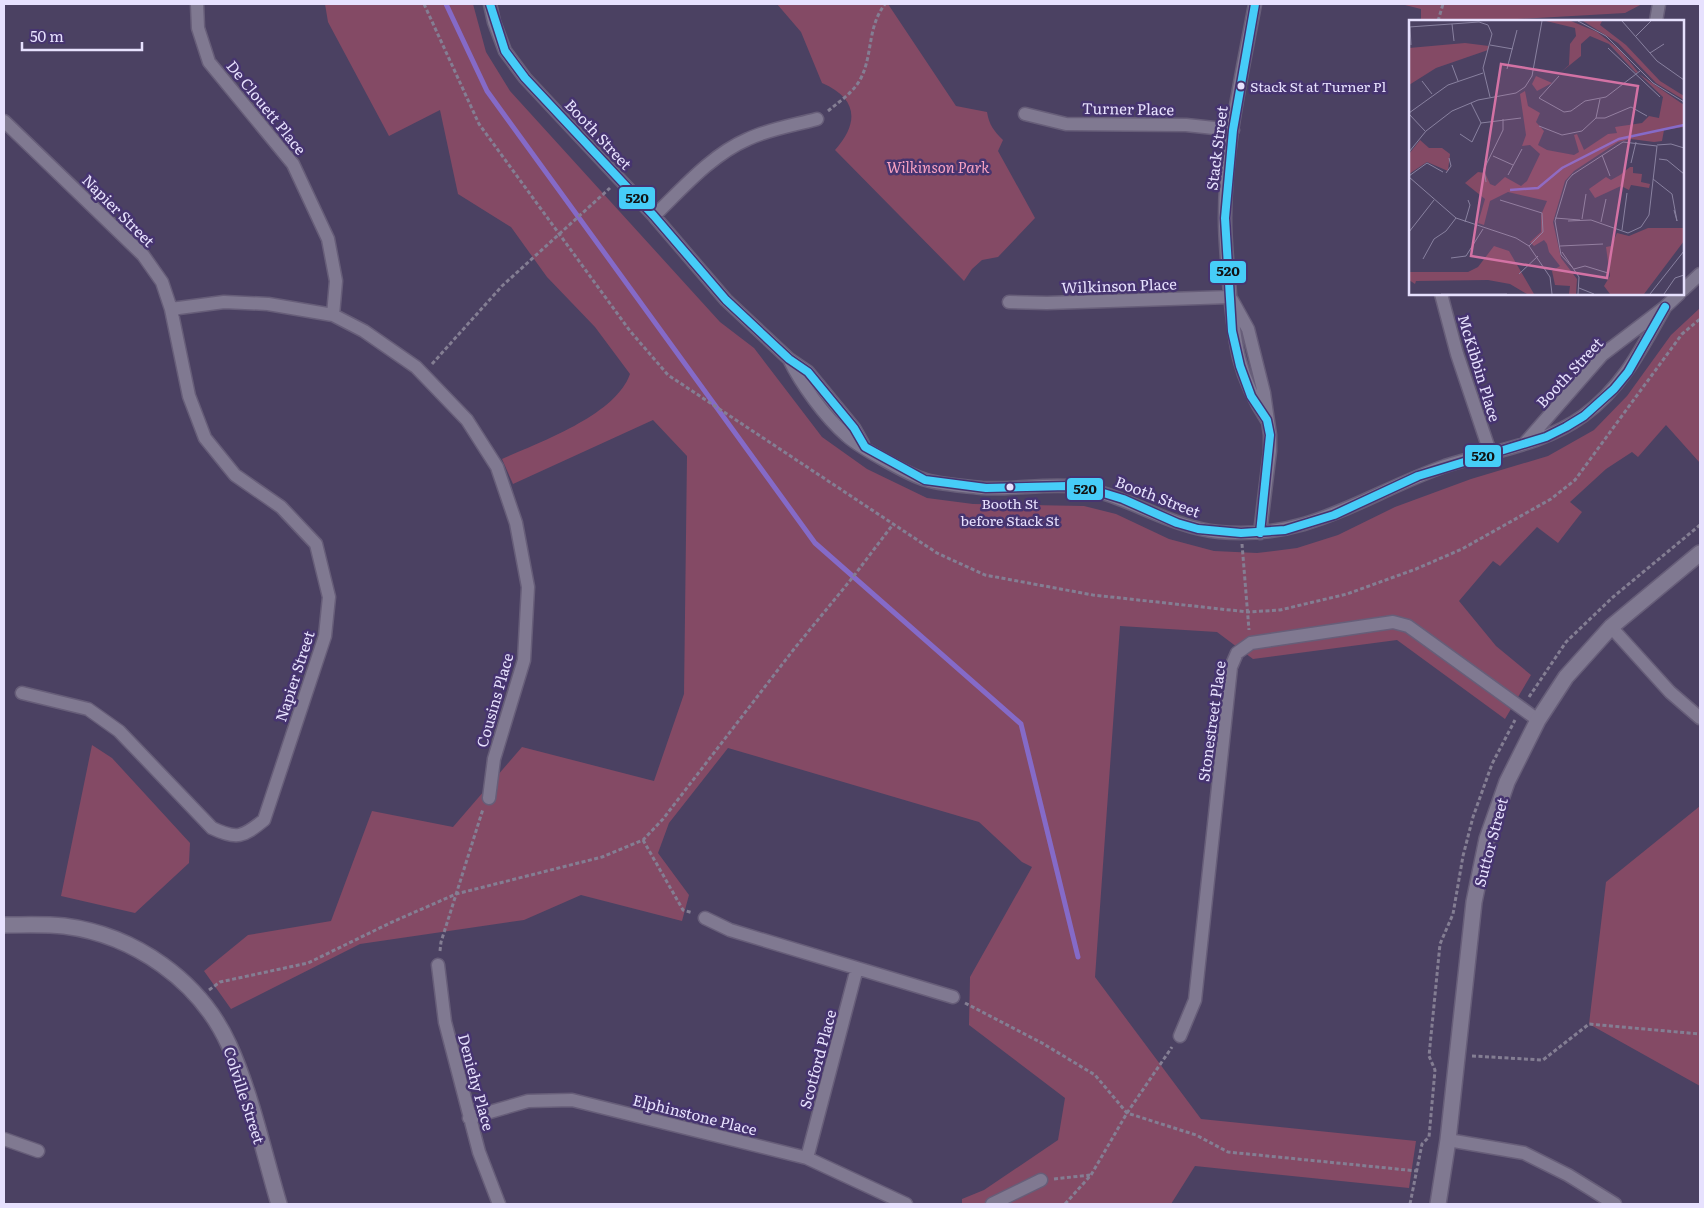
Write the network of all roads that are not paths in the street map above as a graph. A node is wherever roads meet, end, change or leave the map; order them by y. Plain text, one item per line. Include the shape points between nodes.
1 (198, 4) edge
2 (490, 4) edge
3 (1255, 4) edge
4 (1659, 4) edge
5 (1656, 20) edge
6 (1024, 114) dead end
7 (818, 119) road end
8 (4, 121) edge
9 (1233, 130) junction
10 (654, 216) junction
11 (1700, 274) edge
12 (1684, 288) edge
13 (1441, 295) edge
14 (1676, 295) edge
15 (1230, 297) junction
16 (1009, 302) dead end
17 (1665, 308) junction
18 (171, 309) junction
19 (333, 315) junction
20 (1524, 444) junction
21 (1490, 452) junction
22 (1260, 533) junction
23 (1700, 553) edge
24 (1611, 627) junction
25 (22, 693) dead end
26 (1700, 718) edge
27 (1538, 720) junction
28 (489, 798) road end
29 (705, 918) road end
30 (4, 925) edge
31 (438, 965) road end
32 (857, 968) junction
33 (953, 997) road end
34 (1180, 1036) road end
35 (469, 1118) junction
36 (4, 1139) edge
37 (1448, 1140) junction
38 (38, 1151) dead end
39 (807, 1158) junction
40 (1041, 1180) road end
41 (279, 1204) edge
42 (499, 1204) edge
43 (906, 1204) edge
44 (992, 1204) edge
45 (1438, 1204) edge
46 (1615, 1204) edge

1 - 19 street, De Clouett Place via 198,28 209,62 293,164 328,239 336,281
2 - 10 street, Booth Street via 505,51 525,78
3 - 9 street, Stack Street
4 - 5 street
6 - 9 street, Turner Place via 1066,124 1186,125
7 - 10 street via 748,139 728,150 708,164
8 - 18 street, Napier Street via 143,255 162,282
9 - 15 street, Stack Street via 1225,218
10 - 22 street, Booth Street via 726,300 789,359 806,388 847,436 925,480 986,488 1068,486 1087,489 1123,499 1198,529
11 - 12 street, Booth Street
13 - 21 street, McKibbin Place
14 - 17 street, Booth Street
15 - 16 street, Wilkinson Place
15 - 22 street, Stack Street via 1232,331 1240,366 1251,396 1267,420 1270,451
17 - 20 street, Booth Street via 1602,355
17 - 20 street, Booth Street via 1628,372 1614,389 1584,416
18 - 19 street, Cousins Place via 224,302 268,304
18 - 25 street, Napier Street via 189,396 205,438 235,475 281,507 316,544 329,597 325,636 264,820 246,834 229,836 212,828 120,731 88,709
19 - 28 street, Cousins Place via 364,331 423,374 467,420 497,467 516,523 528,587 524,660 494,759
20 - 21 street, Booth Street
21 - 22 street, Booth Street via 1418,476 1310,524
23 - 24 street, Suttor Street
24 - 26 street via 1670,692
24 - 27 street, Suttor Street via 1566,677
27 - 34 street, Stonestreet Place via 1408,626 1393,622 1251,643 1237,653 1231,667 1195,1000
27 - 37 street, Suttor Street via 1507,782 1487,839 1474,902
29 - 32 street via 730,930
30 - 41 street, Colville Street via 65,926 116,939 169,969 198,997 213,1015 229,1046
31 - 35 street, Deniehy Place via 445,1022
32 - 33 street
32 - 39 street, Scotford Place
35 - 39 street, Elphinstone Place via 528,1101 572,1100
35 - 42 street, Deniehy Place
36 - 38 street
37 - 45 street, Suttor Street
37 - 46 street via 1524,1153
39 - 43 street, Elphinstone Place
40 - 44 street

